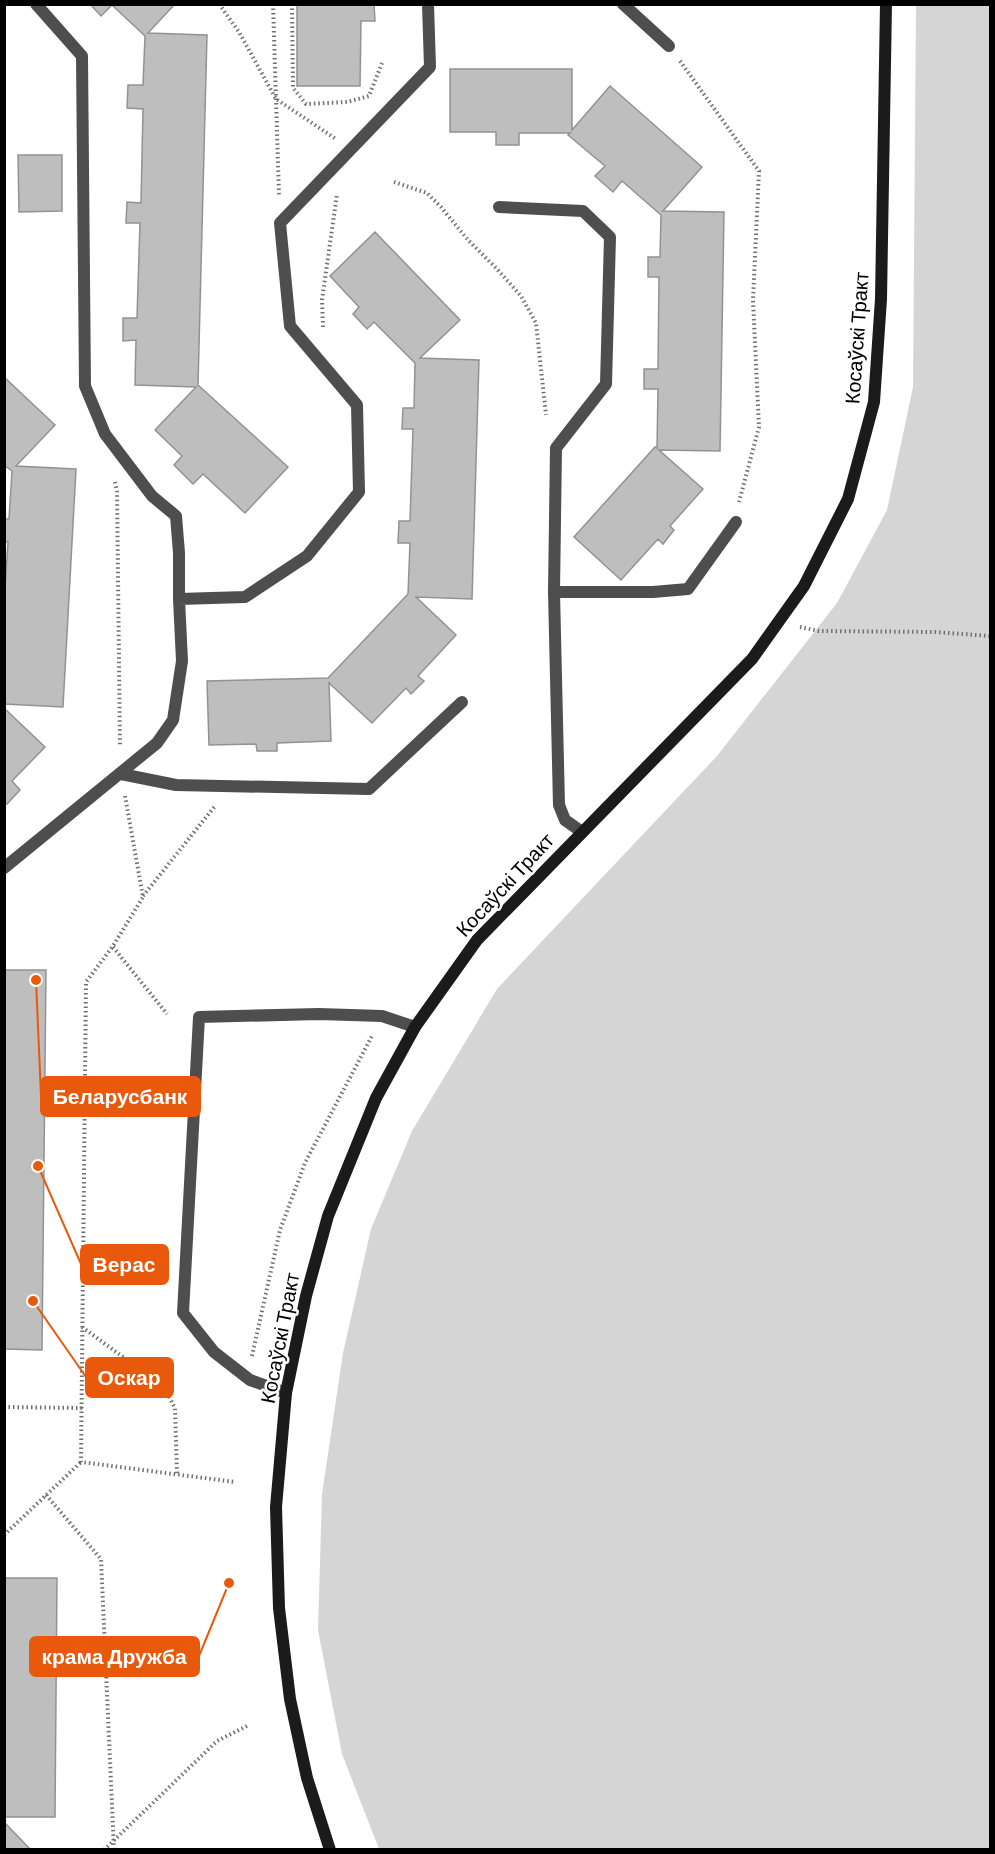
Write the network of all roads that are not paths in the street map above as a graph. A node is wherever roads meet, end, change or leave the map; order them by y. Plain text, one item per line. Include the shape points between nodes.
1 (36, 4) edge
2 (428, 4) edge
3 (623, 4) edge
4 (886, 4) edge
5 (669, 46) road end
6 (499, 207) dead end
7 (736, 522) road end
8 (554, 592) junction
9 (179, 599) junction
10 (462, 702) dead end
11 (121, 774) junction
12 (582, 832) junction
13 (4, 868) edge
14 (415, 1027) junction
15 (286, 1393) junction
16 (330, 1850) edge

1 - 9 lane via 82,56 85,386 105,434 152,496 176,516
2 - 9 lane via 430,67 280,223 290,326 357,405 359,492 307,556 245,597
3 - 5 lane
4 - 12 main road, Косаўскі Тракт via 881,299 874,402 848,499 804,586 752,658
6 - 8 lane via 583,211 610,237 606,384 556,448
7 - 8 lane via 688,589
8 - 12 lane via 559,805 565,820
9 - 11 lane via 182,661 173,720 157,743
10 - 11 lane via 369,789 176,785
11 - 13 lane
12 - 14 main road, Косаўскі Тракт via 477,940
14 - 15 main road, Косаўскі Тракт via 376,1098 328,1216
14 - 15 lane via 382,1016 198,1017 183,1313 214,1352 244,1376
15 - 16 main road, Косаўскі Тракт via 276,1507 279,1608 290,1699 307,1778

